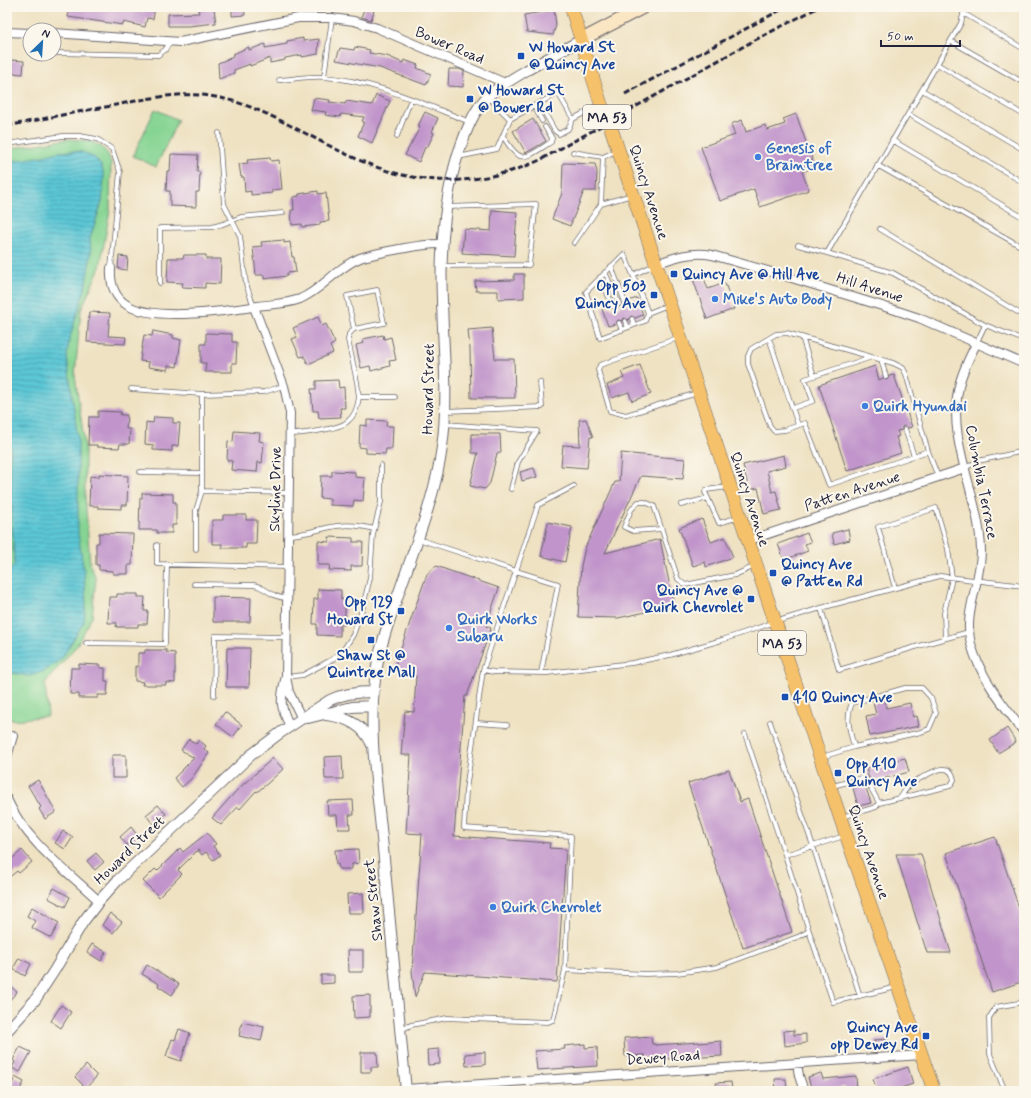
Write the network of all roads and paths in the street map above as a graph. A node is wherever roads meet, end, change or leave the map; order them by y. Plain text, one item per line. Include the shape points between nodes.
1 (572, 7) edge
2 (644, 7) edge
3 (965, 7) edge
4 (963, 13) junction
5 (332, 18) junction
6 (7, 32) edge
7 (22, 33) edge
8 (62, 33) edge
9 (581, 40) junction
10 (951, 41) junction
11 (170, 42) junction
12 (1024, 49) edge
13 (62, 53) edge
14 (937, 64) junction
15 (324, 77) junction
16 (279, 80) dead end
17 (505, 83) junction
18 (1024, 83) edge
19 (922, 90) junction
20 (488, 97) junction
21 (411, 99) junction
22 (538, 103) junction
23 (601, 104) junction
24 (534, 106) junction
25 (908, 114) junction
26 (1024, 114) edge
27 (510, 118) junction
28 (573, 119) junction
29 (542, 121) dead end
30 (470, 123) junction
31 (545, 126) dead end
32 (555, 131) junction
33 (219, 133) dead end
34 (549, 135) junction
35 (397, 136) dead end
36 (503, 136) junction
37 (892, 140) junction
38 (7, 144) edge
39 (618, 150) junction
40 (1024, 150) edge
41 (573, 152) dead end
42 (457, 157) junction
43 (603, 157) junction
44 (877, 165) junction
45 (1024, 183) edge
46 (632, 195) junction
47 (601, 204) junction
48 (447, 207) junction
49 (283, 213) dead end
50 (1024, 218) edge
51 (232, 220) junction
52 (880, 229) dead end
53 (574, 243) dead end
54 (443, 244) junction
55 (798, 245) dead end
56 (1024, 248) edge
57 (827, 253) junction
58 (656, 264) junction
59 (442, 266) junction
60 (611, 266) junction
61 (111, 268) joint
62 (605, 272) junction
63 (633, 275) junction
64 (600, 277) junction
65 (160, 283) dead end
66 (626, 302) dead end
67 (619, 304) dead end
68 (670, 305) junction
69 (612, 306) dead end
70 (254, 307) junction
71 (648, 313) junction
72 (1024, 316) edge
73 (632, 319) dead end
74 (625, 321) dead end
75 (619, 323) dead end
76 (634, 325) junction
77 (985, 325) junction
78 (628, 328) junction
79 (354, 329) junction
80 (622, 330) junction
81 (802, 337) junction
82 (680, 338) junction
83 (769, 338) junction
84 (1024, 340) edge
85 (976, 344) junction
86 (872, 357) junction
87 (881, 359) junction
88 (1024, 364) edge
89 (814, 376) junction
90 (886, 377) dead end
91 (540, 382) dead end
92 (284, 386) junction
93 (131, 389) dead end
94 (698, 392) junction
95 (202, 394) junction
96 (359, 397) junction
97 (395, 397) dead end
98 (793, 408) junction
99 (446, 411) junction
100 (445, 424) junction
101 (798, 425) junction
102 (905, 429) dead end
103 (290, 434) junction
104 (928, 451) junction
105 (1024, 451) edge
106 (914, 456) junction
107 (381, 465) dead end
108 (965, 468) junction
109 (140, 472) dead end
110 (202, 473) junction
111 (939, 477) junction
112 (574, 486) dead end
113 (729, 487) junction
114 (511, 489) dead end
115 (202, 491) junction
116 (289, 493) junction
117 (708, 498) junction
118 (680, 505) dead end
119 (739, 517) junction
120 (374, 529) junction
121 (662, 529) junction
122 (288, 535) junction
123 (417, 539) junction
124 (747, 541) junction
125 (157, 545) dead end
126 (196, 549) dead end
127 (167, 564) junction
128 (756, 566) junction
129 (288, 567) junction
130 (516, 571) junction
131 (952, 578) junction
132 (978, 580) junction
133 (194, 584) dead end
134 (1024, 586) edge
135 (895, 588) junction
136 (287, 598) junction
137 (821, 608) junction
138 (775, 622) junction
139 (969, 632) junction
140 (286, 637) junction
141 (945, 638) junction
142 (86, 643) dead end
143 (483, 670) junction
144 (541, 672) junction
145 (286, 677) junction
146 (373, 692) junction
147 (214, 695) dead end
148 (373, 706) junction
149 (322, 714) junction
150 (302, 719) junction
151 (770, 722) dead end
152 (476, 723) junction
153 (507, 725) dead end
154 (290, 726) junction
155 (1024, 732) edge
156 (745, 734) dead end
157 (13, 736) dead end
158 (854, 747) junction
159 (374, 750) junction
160 (7, 757) edge
161 (820, 758) junction
162 (830, 787) junction
163 (900, 798) junction
164 (7, 799) edge
165 (879, 803) junction
166 (840, 817) junction
167 (846, 835) junction
168 (813, 846) junction
169 (785, 855) junction
170 (99, 901) junction
171 (809, 931) junction
172 (565, 970) junction
173 (898, 986) junction
174 (860, 996) junction
175 (1024, 1002) edge
176 (400, 1030) junction
177 (7, 1031) edge
178 (922, 1055) junction
179 (797, 1063) junction
180 (406, 1090) edge
181 (804, 1091) edge
182 (934, 1091) edge
183 (1005, 1091) edge

1 - 9 main road, Quincy Avenue / MA 53
2 - 9 main road
3 - 4 lane
4 - 10 lane via 961,23
4 - 12 lane
5 - 11 street, Bower Road via 298,18 189,41
5 - 15 lane
5 - 17 street, Bower Road via 377,28
6 - 7 street
8 - 11 street, Bower Road
9 - 17 street, Howard Street
9 - 23 main road, Quincy Avenue / MA 53
10 - 14 lane
10 - 18 lane
11 - 13 lane via 158,55
14 - 19 lane
14 - 26 lane
15 - 16 lane
15 - 21 lane via 365,84
17 - 20 street, Howard Street
19 - 25 lane
19 - 40 lane
20 - 27 lane
20 - 30 street, Howard Street
21 - 30 lane
21 - 35 lane
22 - 24 lane
22 - 28 lane via 558,93
22 - 32 lane
23 - 28 lane
23 - 39 main road, Quincy Avenue / MA 53
24 - 27 lane
24 - 29 lane
25 - 37 lane
25 - 45 lane
27 - 36 lane
28 - 32 lane via 568,129 560,134
30 - 42 street, Howard Street
31 - 34 lane
32 - 34 lane
33 - 51 lane via 224,204
34 - 36 lane via 552,138 551,142 528,157 519,157
36 - 42 lane via 497,149
37 - 44 lane
37 - 50 lane
38 - 61 lane via 80,136 97,140 112,149 120,172
39 - 43 lane
39 - 46 main road, Quincy Avenue / MA 53
41 - 43 lane
42 - 48 street, Howard Street
43 - 47 lane
44 - 56 lane
44 - 57 lane
46 - 47 lane
46 - 58 main road, Quincy Avenue / MA 53
47 - 53 lane
48 - 54 street, Howard Street
48 - 59 lane via 536,204 529,265
49 - 51 lane via 245,216
51 - 65 lane via 212,226 160,228
51 - 70 lane via 240,236 246,284
52 - 72 lane
54 - 59 street, Howard Street
54 - 70 street via 420,245 360,258 302,298
55 - 57 lane
57 - 77 lane via 893,273
58 - 63 lane
58 - 68 main road, Quincy Avenue / MA 53
58 - 85 street, Hill Avenue via 688,254 712,255 873,302 919,318
59 - 99 street, Howard Street
60 - 62 lane
60 - 63 lane via 624,254
60 - 66 lane
61 - 70 street via 116,294 123,302 137,309 188,314
62 - 64 lane
62 - 67 lane
63 - 71 lane
64 - 69 lane
64 - 80 lane via 586,292 600,338
68 - 71 lane
68 - 82 main road, Quincy Avenue / MA 53
70 - 92 street, Skyline Drive
71 - 76 lane via 645,321
73 - 76 lane
74 - 78 lane
75 - 80 lane
76 - 78 lane
77 - 84 lane
77 - 85 lane
78 - 80 lane
79 - 79 lane via 347,296 377,290 384,323
79 - 96 lane via 348,340
81 - 83 lane via 787,333
81 - 86 lane
81 - 89 lane
82 - 94 main road, Quincy Avenue / MA 53
82 - 94 lane via 600,365 598,370 610,411 626,415
83 - 98 lane
83 - 101 lane via 751,349 748,364 774,431
85 - 88 street, Hill Avenue
85 - 108 street, Columbia Terrace via 961,379 956,403 957,428
86 - 87 lane
86 - 89 lane
87 - 90 lane
87 - 104 lane via 903,368
89 - 98 lane via 805,380 813,401
91 - 99 lane via 542,408
92 - 95 lane via 264,392
92 - 103 street, Skyline Drive via 289,406
93 - 95 lane
94 - 113 main road, Quincy Avenue / MA 53
95 - 110 lane
96 - 97 lane
96 - 103 lane via 356,410 344,424
98 - 101 lane
99 - 100 street, Howard Street
100 - 114 lane via 537,430 518,462
100 - 123 street, Howard Street via 436,481
101 - 106 lane via 805,423 829,486
102 - 106 lane
103 - 116 street, Skyline Drive
104 - 106 lane
104 - 111 lane
105 - 108 lane via 978,461
107 - 120 lane via 381,502
108 - 111 street, Patten Avenue
108 - 132 street, Columbia Terrace via 979,530
109 - 110 lane
110 - 115 lane
111 - 124 street, Patten Avenue
112 - 130 lane via 538,505
113 - 117 lane via 706,490
113 - 119 main road, Quincy Avenue / MA 53
115 - 116 lane
115 - 126 lane via 196,510
116 - 122 street, Skyline Drive
117 - 118 lane
117 - 119 lane via 720,523
119 - 124 main road, Quincy Avenue / MA 53
120 - 122 lane via 335,526 304,534
120 - 145 lane via 369,586 350,640 344,650 333,659 303,675
121 - 121 lane via 654,506 645,502 638,502 631,510 624,527 633,532
121 - 128 lane via 678,579 685,585 734,575
122 - 129 street, Skyline Drive
123 - 130 lane
123 - 146 street, Howard Street via 385,636
124 - 128 main road, Quincy Avenue / MA 53
125 - 127 lane via 157,564
127 - 129 lane
127 - 142 lane via 166,644
128 - 138 main road, Quincy Avenue / MA 53
129 - 136 street, Skyline Drive
130 - 143 lane
130 - 144 lane via 558,584
131 - 132 lane
131 - 135 lane via 940,576
131 - 135 lane via 948,549 936,508 878,527
131 - 141 lane via 944,613
132 - 134 lane
132 - 139 street, Columbia Terrace
133 - 136 lane via 254,586 277,597
135 - 137 lane
136 - 140 street, Skyline Drive
137 - 138 lane
137 - 141 lane via 839,670
138 - 144 lane via 670,655 632,663
138 - 161 main road, Quincy Avenue / MA 53
139 - 141 lane
139 - 155 street, Columbia Terrace via 974,652 984,674 997,697
140 - 145 street, Skyline Drive
140 - 147 lane via 215,636
143 - 144 lane
143 - 152 lane
145 - 150 street, Skyline Drive via 289,692
145 - 154 street, Skyline Drive via 281,705
146 - 148 street, Howard Street
146 - 150 street, Howard Street via 335,697
148 - 149 street, Howard Street via 352,707
148 - 159 street, Shaw Street
149 - 150 street, Howard Street
149 - 159 street via 338,717 358,726 368,737
150 - 154 street, Howard Street
151 - 168 lane
152 - 153 lane
152 - 172 lane via 466,790 464,828 571,836
154 - 170 street, Howard Street via 237,768
156 - 169 lane
157 - 160 street
158 - 158 lane via 929,729 936,713 931,698 922,688 905,688 852,703 847,720
158 - 161 lane
159 - 176 street, Shaw Street
161 - 162 main road, Quincy Avenue / MA 53
162 - 165 lane via 866,779
162 - 166 main road, Quincy Avenue / MA 53
163 - 163 lane via 950,786 954,780 953,775 949,770 937,770 910,785
163 - 165 lane
164 - 170 street via 21,824 37,843
165 - 166 lane via 876,807
166 - 167 main road, Quincy Avenue / MA 53
167 - 168 lane
167 - 173 main road, Quincy Avenue / MA 53
168 - 169 lane
168 - 174 lane
169 - 171 lane
170 - 177 street, Howard Street via 38,995
171 - 172 lane via 717,967 677,973 645,974
171 - 174 lane via 833,1002
172 - 176 lane via 553,1020 548,1022 447,1018 411,1025
173 - 174 lane
173 - 178 main road, Quincy Avenue / MA 53
175 - 183 lane via 996,1007 989,1018 990,1054
176 - 180 street, Shaw Street
178 - 179 street, Dewey Road
178 - 182 main road, Quincy Avenue / MA 53
179 - 180 street, Dewey Road
179 - 181 street

